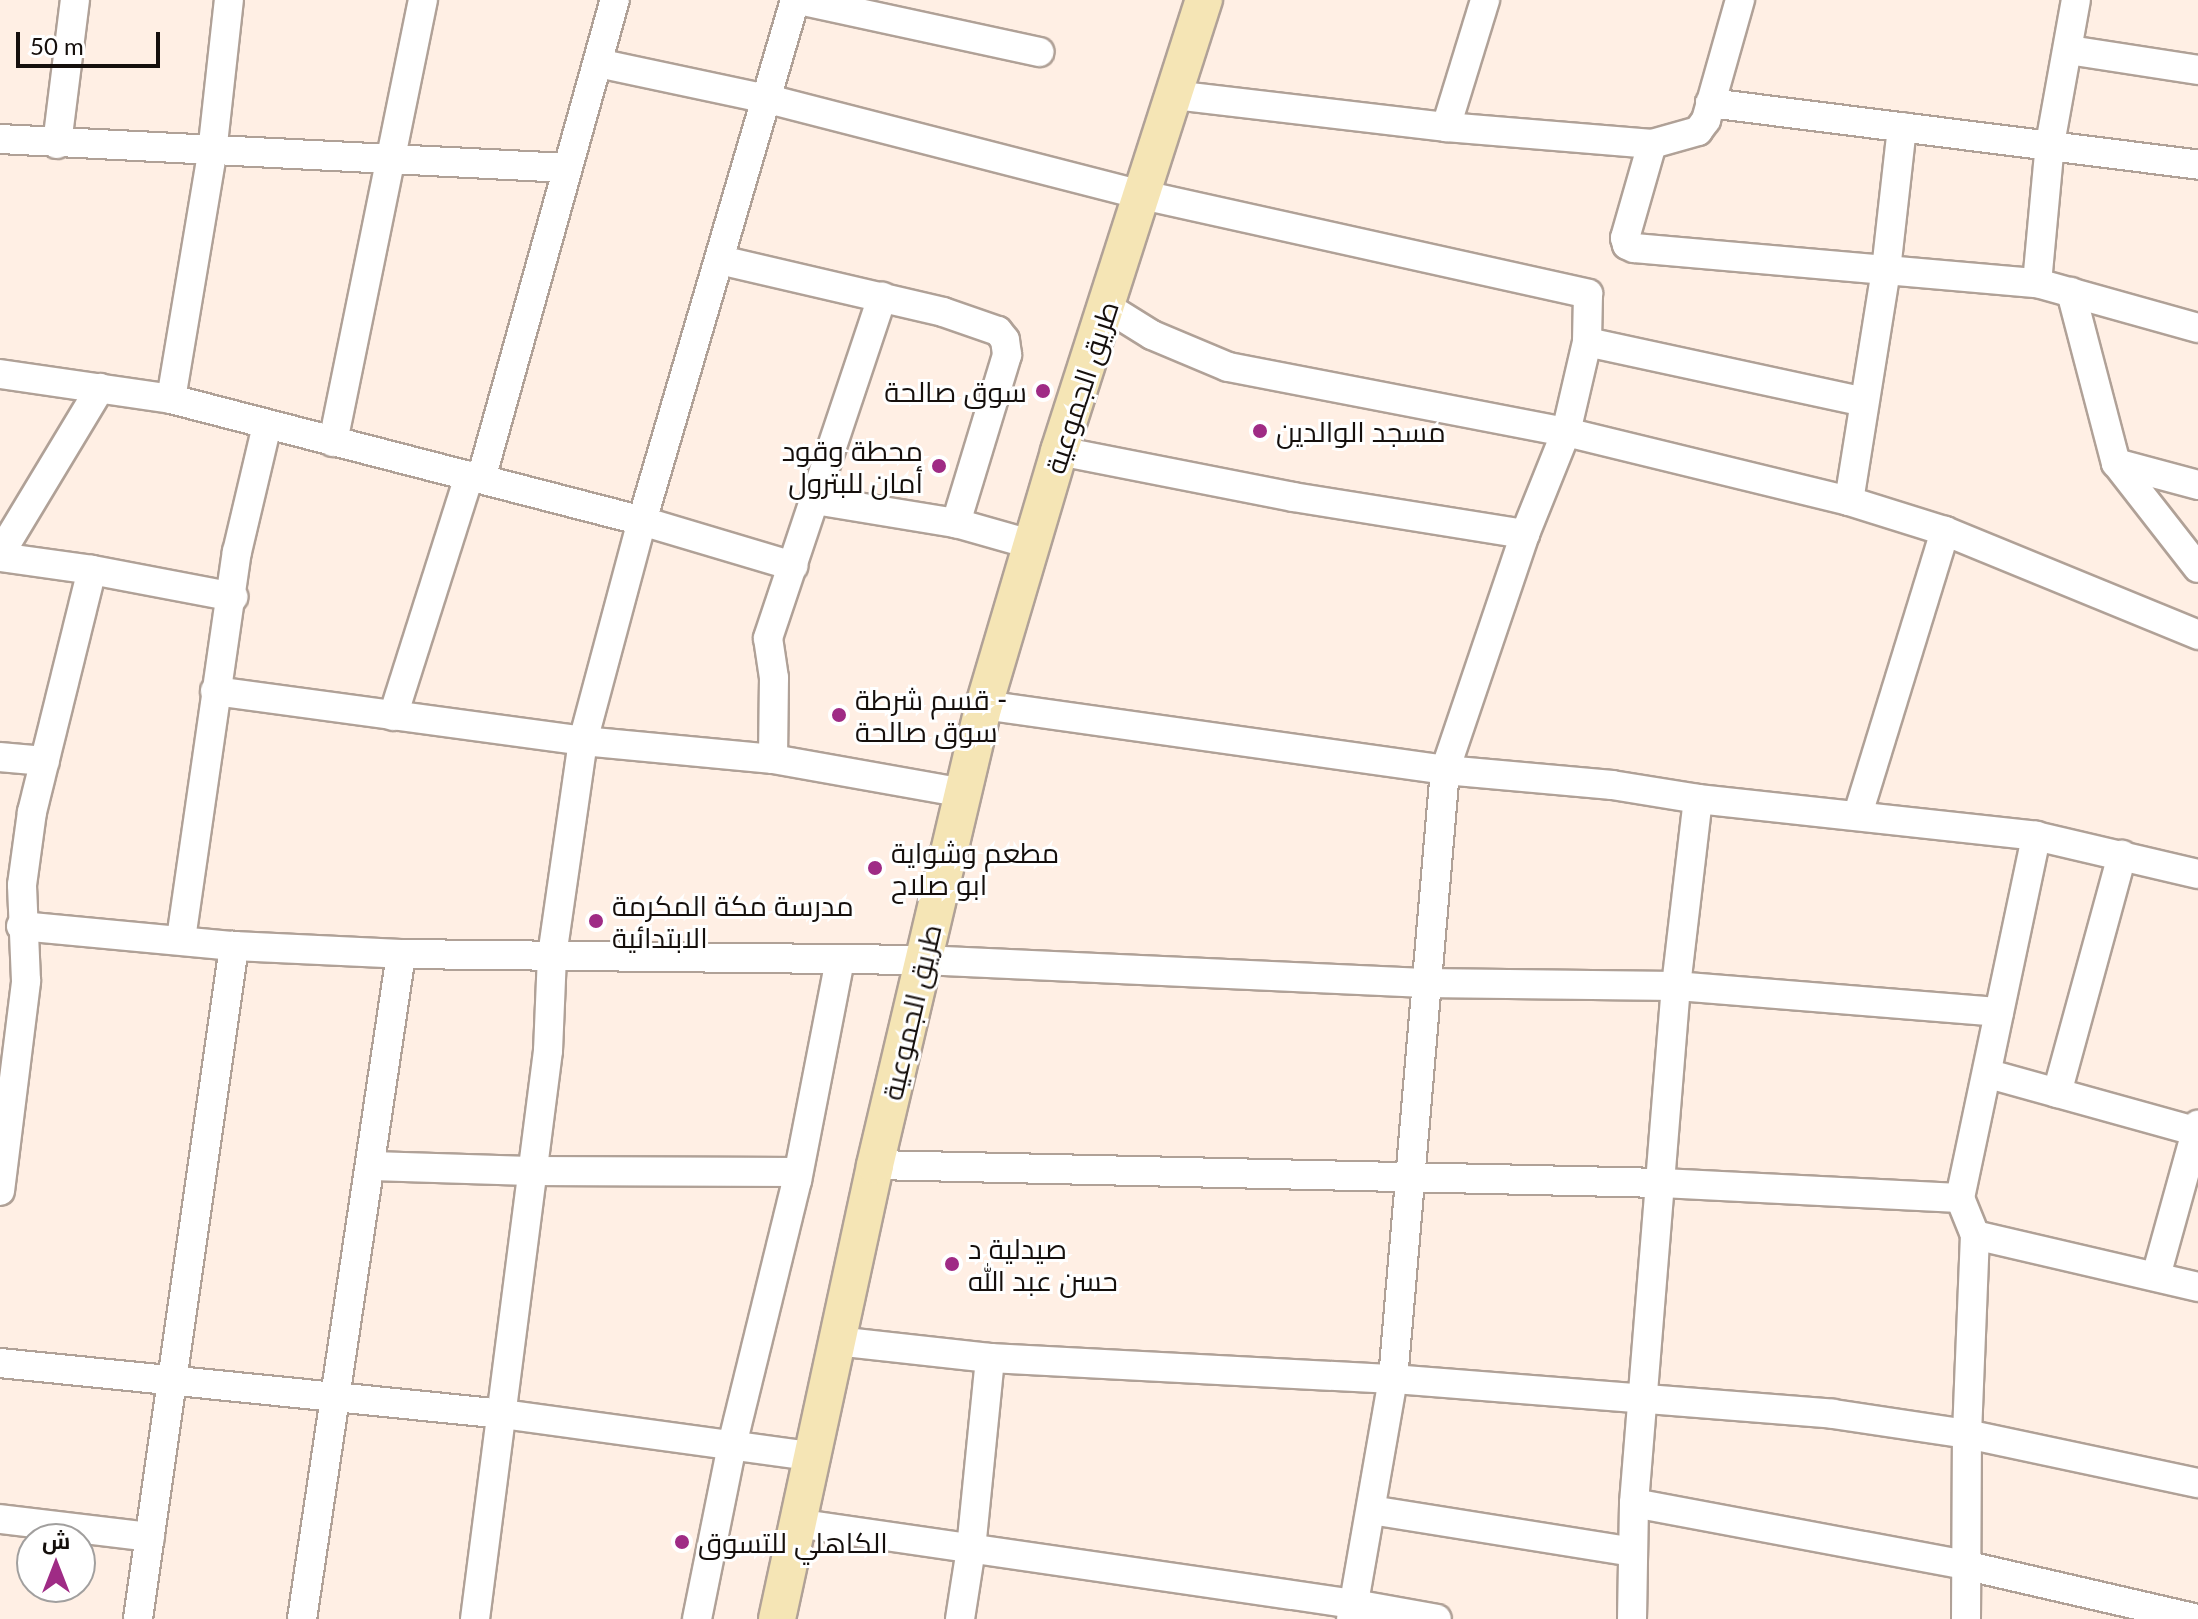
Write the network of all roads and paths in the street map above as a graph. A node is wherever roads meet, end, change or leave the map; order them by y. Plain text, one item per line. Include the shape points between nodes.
1 (75, 0) edge
2 (229, 0) edge
3 (423, 0) edge
4 (615, 0) edge
5 (797, 0) edge
6 (1204, 0) edge
7 (1485, 0) edge
8 (1740, 0) edge
9 (2076, 0) edge
10 (2069, 50) junction
11 (1039, 52) dead end
12 (598, 63) junction
13 (2198, 70) edge
14 (1174, 95) junction
15 (768, 99) junction
16 (1710, 103) junction
17 (1446, 127) junction
18 (1902, 127) junction
19 (0, 139) edge
20 (57, 144) junction
21 (1652, 144) junction
22 (2050, 144) junction
23 (212, 153) junction
24 (390, 158) junction
25 (2198, 165) edge
26 (567, 168) junction
27 (1143, 195) junction
28 (720, 260) junction
29 (1886, 270) junction
30 (2037, 283) junction
31 (2071, 292) junction
32 (882, 297) junction
33 (1107, 307) junction
34 (2198, 328) edge
35 (1587, 342) junction
36 (0, 374) edge
37 (100, 388) junction
38 (171, 399) junction
39 (1864, 402) junction
40 (267, 425) junction
41 (1566, 432) junction
42 (333, 442) junction
43 (1059, 451) junction
44 (2116, 463) junction
45 (475, 478) junction
46 (2198, 485) edge
47 (815, 500) junction
48 (1849, 501) junction
49 (642, 521) junction
50 (956, 523) junction
51 (1945, 531) junction
52 (1525, 534) junction
53 (1030, 544) junction
54 (0, 556) edge
55 (793, 566) junction
56 (2198, 568) edge
57 (92, 570) junction
58 (233, 597) junction
59 (2198, 635) edge
60 (215, 691) junction
61 (984, 705) junction
62 (393, 716) junction
63 (583, 741) junction
64 (0, 757) edge
65 (773, 759) junction
66 (45, 761) junction
67 (1445, 770) junction
68 (964, 793) junction
69 (1698, 799) junction
70 (1858, 814) junction
71 (2036, 836) junction
72 (2122, 855) junction
73 (2198, 874) edge
74 (21, 926) junction
75 (181, 939) junction
76 (234, 946) junction
77 (401, 954) junction
78 (552, 956) junction
79 (840, 959) junction
80 (922, 960) junction
81 (13, 981) edge
82 (1424, 983) junction
83 (1676, 986) junction
84 (1999, 1012) junction
85 (1989, 1074) junction
86 (2057, 1093) junction
87 (2197, 1130) edge
88 (2, 1158) edge
89 (875, 1165) junction
90 (372, 1166) junction
91 (530, 1171) junction
92 (798, 1172) junction
93 (1408, 1178) junction
94 (1661, 1183) junction
95 (0, 1191) edge
96 (1960, 1198) junction
97 (1975, 1235) junction
98 (2156, 1276) junction
99 (2198, 1287) edge
100 (836, 1341) junction
101 (990, 1358) junction
102 (0, 1363) edge
103 (1393, 1379) junction
104 (170, 1382) junction
105 (335, 1398) junction
106 (1645, 1398) junction
107 (503, 1414) junction
108 (1967, 1434) junction
109 (732, 1445) junction
110 (811, 1456) junction
111 (2198, 1483) edge
112 (1634, 1503) junction
113 (1371, 1510) junction
114 (0, 1519) edge
115 (796, 1523) junction
116 (150, 1537) junction
117 (971, 1549) junction
118 (1633, 1552) junction
119 (1964, 1565) junction
120 (1353, 1611) edge
121 (138, 1619) edge
122 (302, 1619) edge
123 (475, 1619) edge
124 (697, 1619) edge
125 (777, 1619) edge
126 (960, 1619) edge
127 (1437, 1619) edge
128 (1632, 1619) edge
129 (1966, 1619) edge
130 (2198, 1619) edge

1 - 20 street
2 - 23 street
3 - 24 street
4 - 12 street
5 - 11 street
5 - 15 street
6 - 14 main road, طريق الجموعية
7 - 17 street
8 - 16 street
9 - 10 street
10 - 13 street
10 - 22 street
12 - 15 street
12 - 26 street
14 - 17 street
14 - 27 main road, طريق الجموعية
15 - 27 street
15 - 28 street
16 - 18 street
16 - 21 street via 1698,131
17 - 21 street
18 - 22 street
18 - 29 street
19 - 20 street
20 - 23 street
21 - 29 street via 1627,245
22 - 25 street
22 - 30 street
23 - 24 street
23 - 38 street
24 - 26 street
24 - 42 street
26 - 45 street
27 - 33 main road, طريق الجموعية
27 - 35 street via 1582,291 1590,300
28 - 32 street
28 - 49 street
29 - 30 street
29 - 39 street
30 - 31 street
31 - 34 street
31 - 44 street
32 - 47 street
32 - 50 street via 971,319 1005,340 1007,355
33 - 41 street via 1152,335 1228,367
33 - 43 main road, طريق الجموعية
35 - 39 street
35 - 41 street
36 - 37 street
37 - 38 street
37 - 54 street
38 - 40 street
39 - 48 street
40 - 42 street
40 - 58 street via 237,552
41 - 48 street
41 - 52 street
42 - 45 street
43 - 52 street via 1293,497
43 - 53 main road, طريق الجموعية
44 - 46 street
44 - 56 street
45 - 49 street
45 - 62 street
47 - 50 street
47 - 55 street
48 - 51 street
49 - 55 street
49 - 63 street
50 - 53 street
51 - 59 street
51 - 70 street
52 - 67 street
53 - 61 main road, طريق الجموعية
54 - 57 street
55 - 65 street via 768,638 774,678
57 - 58 street
57 - 66 street
58 - 60 street
60 - 62 street
60 - 75 street
61 - 67 street
61 - 68 main road, طريق الجموعية
62 - 63 street
63 - 65 street
63 - 78 street
64 - 66 street
65 - 68 street
66 - 74 street via 32,812
67 - 69 street via 1612,785
67 - 82 street
68 - 80 main road, طريق الجموعية
69 - 70 street
69 - 83 street
70 - 71 street
71 - 72 street
71 - 84 street
72 - 73 street
72 - 86 street
74 - 75 street
74 - 81 street
75 - 76 street
76 - 77 street
76 - 104 street
77 - 78 street
77 - 90 street
78 - 79 street
78 - 91 street via 548,1051
79 - 80 street
79 - 92 street
80 - 82 street
80 - 89 main road, طريق الجموعية
81 - 88 street
82 - 83 street
82 - 93 street
83 - 84 street
83 - 94 street
84 - 85 street
85 - 86 street
85 - 96 street
86 - 87 street
87 - 98 street
88 - 95 street
89 - 93 street
89 - 100 main road, طريق الجموعية
90 - 91 street
90 - 105 street
91 - 92 street
91 - 107 street
92 - 109 street
93 - 94 street
93 - 103 street
94 - 96 street
94 - 106 street
96 - 97 street
97 - 98 street
97 - 108 street
98 - 99 street
100 - 101 street
100 - 110 main road, طريق الجموعية
101 - 103 street
101 - 117 street
102 - 104 street
103 - 106 street
103 - 113 street
104 - 105 street
104 - 116 street
105 - 107 street
105 - 122 street
106 - 108 street via 1833,1414
106 - 112 street
107 - 109 street
107 - 123 street
108 - 111 street
108 - 119 street
109 - 110 street
109 - 124 street
110 - 115 main road, طريق الجموعية
112 - 118 street
112 - 119 street
113 - 118 street
113 - 120 street
114 - 116 street
115 - 117 street
115 - 125 main road, طريق الجموعية
116 - 121 street
117 - 120 street
117 - 126 street
118 - 128 street
119 - 129 street
119 - 130 street
120 - 127 street

